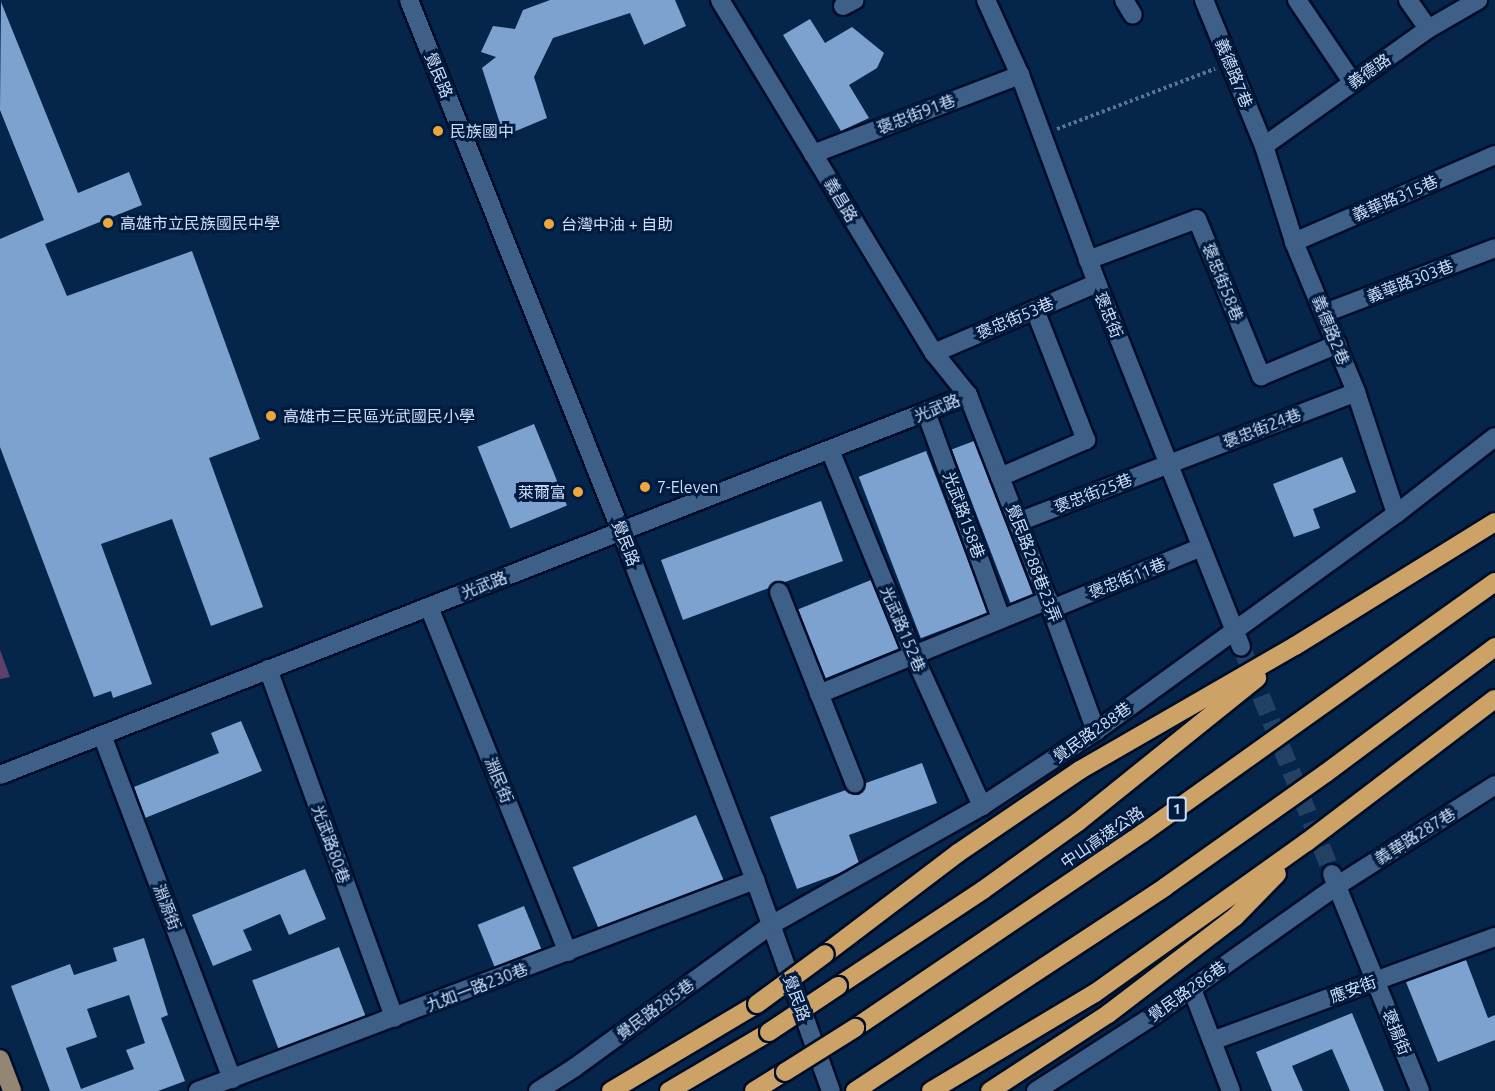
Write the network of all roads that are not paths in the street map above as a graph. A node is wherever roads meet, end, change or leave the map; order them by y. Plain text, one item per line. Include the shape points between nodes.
1 (720, 0) edge
2 (986, 0) edge
3 (1204, 0) edge
4 (1297, 0) edge
5 (1408, 0) edge
6 (1478, 0) edge
7 (415, 2) edge
8 (1428, 29) junction
9 (1020, 75) junction
10 (1353, 83) junction
11 (1264, 146) junction
12 (813, 154) junction
13 (1495, 155) edge
14 (1294, 242) junction
15 (1495, 248) edge
16 (1088, 260) junction
17 (1097, 284) junction
18 (1035, 310) junction
19 (1325, 313) junction
20 (1338, 344) junction
21 (934, 353) junction
22 (1356, 392) junction
23 (968, 395) junction
24 (926, 412) junction
25 (1495, 437) edge
26 (830, 450) junction
27 (1168, 464) junction
28 (1000, 477) junction
29 (1396, 514) junction
30 (1018, 522) junction
31 (1495, 522) edge
32 (621, 531) junction
33 (1202, 547) junction
34 (1495, 582) edge
35 (779, 592) dead end
36 (1050, 604) junction
37 (429, 607) junction
38 (1001, 618) junction
39 (1239, 638) junction
40 (1295, 646) junction
41 (1495, 647) edge
42 (914, 656) junction
43 (268, 669) junction
44 (819, 694) junction
45 (1495, 699) edge
46 (1096, 731) junction
47 (102, 735) junction
48 (0, 774) edge
49 (855, 784) dead end
50 (1495, 785) edge
51 (981, 806) junction
52 (1307, 842) junction
53 (755, 880) junction
54 (1334, 880) junction
55 (771, 925) junction
56 (1495, 937) edge
57 (568, 952) junction
58 (1377, 980) junction
59 (1192, 989) junction
60 (394, 1018) junction
61 (1212, 1041) junction
62 (0, 1059) edge
63 (232, 1079) junction
64 (12, 1091) edge
65 (198, 1091) edge
66 (538, 1091) edge
67 (610, 1091) edge
68 (669, 1091) edge
69 (754, 1091) edge
70 (831, 1091) edge
71 (855, 1091) edge
72 (931, 1091) edge
73 (990, 1091) edge
74 (1036, 1091) edge
75 (1231, 1091) edge
76 (1420, 1091) edge

1 - 12 street, 義昌路
2 - 9 street, 褒忠街
3 - 11 street, 義德路7巷
4 - 10 street
5 - 8 street
6 - 8 street, 義德路
7 - 32 street, 覺民路
8 - 10 street, 義德路
9 - 12 street, 褒忠街91巷
9 - 16 street, 褒忠街
10 - 11 street, 義德路
11 - 14 street, 義德路2巷
12 - 21 street, 義昌路
13 - 14 street, 義華路315巷
14 - 19 street, 義德路2巷
15 - 19 street, 義華路303巷
16 - 17 street, 褒忠街
16 - 20 street, 褒忠街58巷 via 1197,219 1261,376
17 - 18 street, 褒忠街53巷
17 - 27 street, 褒忠街
18 - 21 street, 褒忠街53巷
18 - 28 street via 1086,440
19 - 20 street, 義德路2巷
20 - 22 street, 義德路2巷
21 - 23 street, 義昌路
22 - 27 street, 褒忠街24巷
22 - 29 street, 義德路2巷
23 - 24 street, 光武路
23 - 28 street, 覺民路288巷23弄
24 - 26 street, 光武路
24 - 38 street, 光武路158巷
25 - 29 street, 覺民路288巷
26 - 32 street, 光武路
26 - 42 street, 光武路152巷
27 - 30 street, 褒忠街25巷
27 - 33 street, 褒忠街
28 - 30 street, 覺民路288巷23弄
29 - 39 street, 覺民路288巷
30 - 36 street, 覺民路288巷23弄
31 - 40 highway
32 - 37 street, 光武路
32 - 53 street, 覺民路
33 - 36 street, 褒忠街11巷
33 - 39 street, 褒忠街
34 - 69 highway, 中山高速公路 / 1, bridge via 1143,833 855,1028
35 - 44 street
36 - 38 street, 褒忠街11巷
36 - 46 street, 覺民路288巷23弄
37 - 43 street, 光武路
37 - 57 street, 淵民街
38 - 42 street, 褒忠街11巷
39 - 46 street, 覺民路288巷
40 - 67 highway, bridge via 1080,770 958,853 757,1004
40 - 68 highway, bridge via 1078,822 983,890 769,1032
41 - 71 highway via 1165,887
42 - 44 street, 褒忠街11巷
42 - 51 street, 光武路152巷
43 - 47 street, 光武路
43 - 60 street, 光武路80巷
44 - 49 street
45 - 52 highway
46 - 51 street, 覺民路288巷
47 - 48 street, 光武路
47 - 63 street, 淵源街
50 - 54 street, 義華路287巷
51 - 55 street, 覺民路288巷
52 - 72 highway via 1095,993
52 - 73 highway via 1235,917 1108,1014
53 - 55 street, 覺民路
53 - 57 street, 九如一路230巷
54 - 58 street, 褒揚街
54 - 59 street, 覺民路286巷
55 - 66 street, 覺民路285巷
55 - 70 street, 覺民路
56 - 58 street, 應安街
57 - 60 street, 九如一路230巷
58 - 61 street, 應安街
58 - 76 street, 褒揚街
59 - 61 street
59 - 74 street, 覺民路286巷
60 - 63 street, 九如一路230巷
61 - 75 street
62 - 64 main road
63 - 65 street, 九如一路230巷

